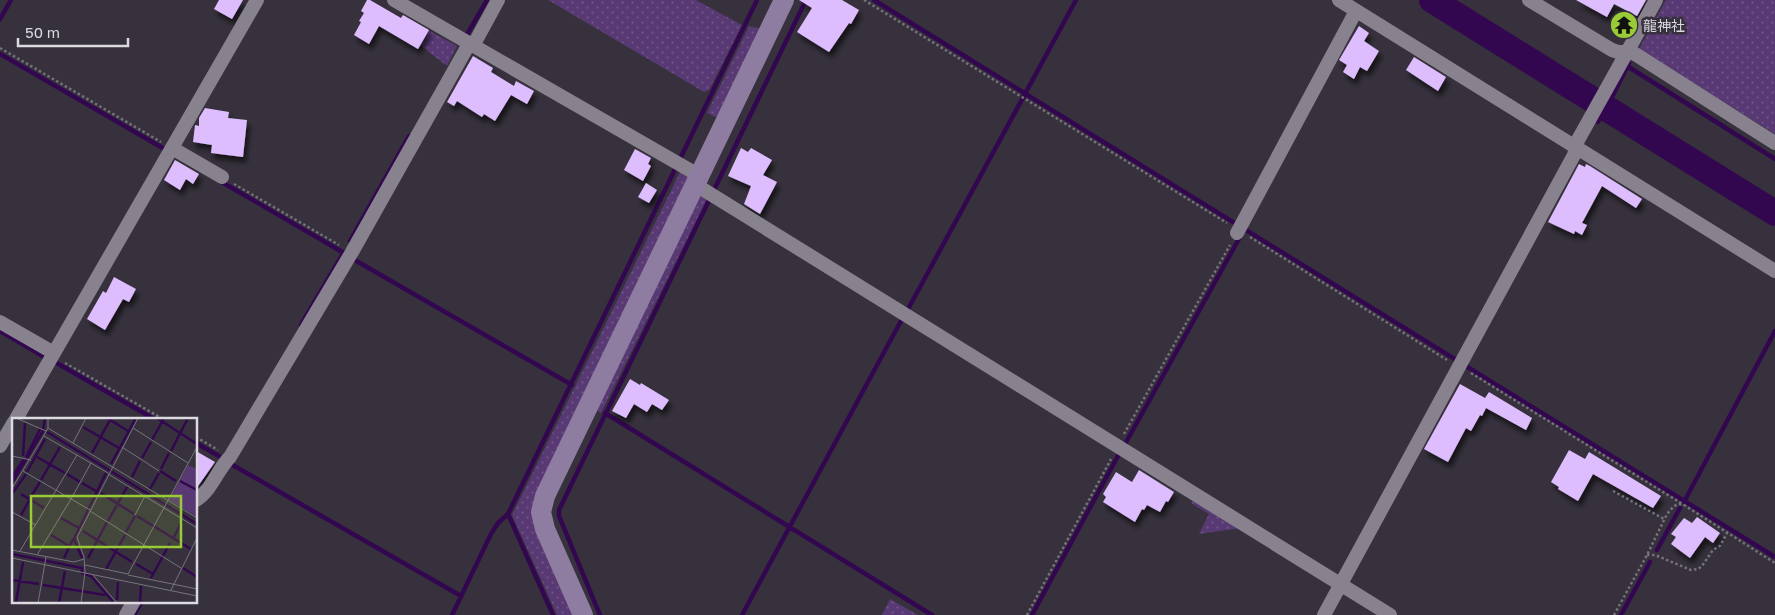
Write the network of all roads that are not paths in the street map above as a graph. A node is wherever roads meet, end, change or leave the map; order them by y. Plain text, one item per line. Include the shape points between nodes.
1 (257, 0) edge
2 (394, 0) edge
3 (498, 0) edge
4 (784, 0) edge
5 (1339, 0) edge
6 (1529, 0) edge
7 (1656, 0) edge
8 (1356, 11) junction
9 (467, 45) junction
10 (1626, 52) junction
11 (1775, 143) edge
12 (172, 148) junction
13 (1580, 150) junction
14 (222, 177) road end
15 (696, 180) junction
16 (1239, 229) road end
17 (1775, 271) edge
18 (0, 322) edge
19 (53, 354) junction
20 (17, 418) edge
21 (12, 425) edge
22 (0, 446) edge
23 (198, 499) edge
24 (1341, 585) junction
25 (133, 602) edge
26 (126, 615) edge
27 (583, 615) edge
28 (1324, 615) edge
29 (1390, 615) edge

1 - 12 street
2 - 9 street
3 - 9 street
4 - 15 street
5 - 8 street
6 - 10 street via 1612,50
7 - 10 street
8 - 13 street
8 - 16 street
9 - 15 street
9 - 23 street via 352,252 230,457
10 - 11 street via 1632,52
10 - 13 street via 1578,140
12 - 14 street
12 - 19 street
13 - 17 street
13 - 24 street via 1574,155
15 - 24 street via 1120,442
15 - 27 street via 545,496 541,512 545,529
18 - 19 street
19 - 20 street
21 - 22 street
24 - 28 street
24 - 29 street
25 - 26 street

